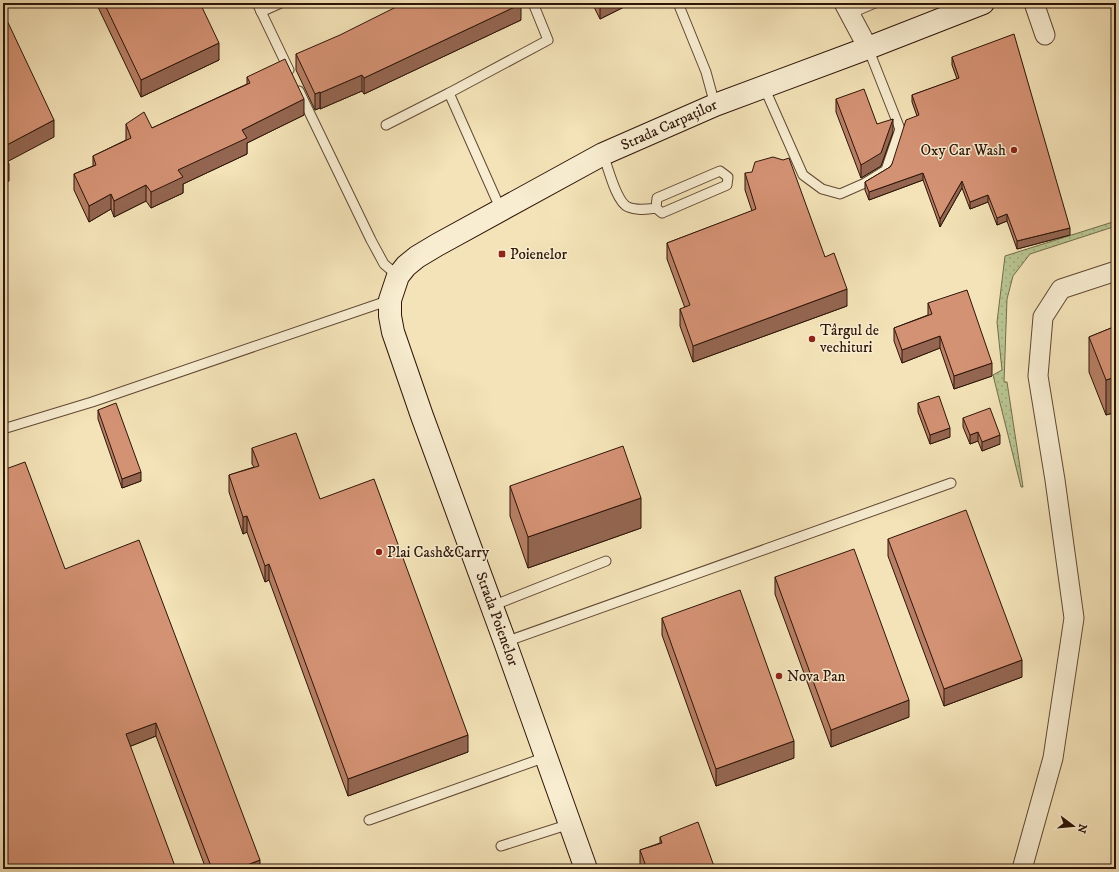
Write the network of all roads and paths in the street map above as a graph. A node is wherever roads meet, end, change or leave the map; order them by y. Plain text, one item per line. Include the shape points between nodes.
1 (257, 3) edge
2 (281, 3) edge
3 (533, 3) edge
4 (678, 3) edge
5 (875, 3) edge
6 (983, 3) edge
7 (1034, 3) edge
8 (846, 8) edge
9 (261, 12) junction
10 (1045, 35) dead end
11 (868, 48) junction
12 (764, 87) junction
13 (449, 93) junction
14 (715, 104) junction
15 (386, 125) dead end
16 (603, 154) junction
17 (656, 208) junction
18 (501, 210) junction
19 (1116, 271) edge
20 (398, 276) junction
21 (390, 300) junction
22 (3, 429) edge
23 (951, 483) dead end
24 (606, 562) dead end
25 (492, 606) junction
26 (505, 642) junction
27 (546, 757) junction
28 (369, 820) dead end
29 (570, 824) junction
30 (501, 846) dead end
31 (586, 869) edge
32 (1022, 869) edge

1 - 9 lane
2 - 9 lane
3 - 13 lane via 548,40
4 - 14 lane via 706,72
5 - 8 lane
6 - 11 main road, Strada Carpaților
7 - 10 street
8 - 11 street
9 - 20 lane via 371,240 384,264
11 - 12 main road, Strada Carpaților
11 - 12 lane via 900,129 886,170 840,194 822,189 803,175
12 - 14 main road, Strada Carpaților
13 - 15 lane
13 - 18 lane
14 - 16 main road, Strada Carpaților
16 - 17 lane via 619,198 627,207
16 - 18 main road, Strada Carpaților
17 - 17 lane via 657,198 720,171 728,177 727,185 662,213
18 - 20 main road, Strada Carpaților via 417,257
19 - 32 street via 1061,289 1043,317 1038,376 1074,618 1053,758
20 - 21 main road, Strada Carpaților
21 - 22 lane via 92,402
21 - 25 main road, Strada Poienelor via 390,316 397,346
23 - 26 lane
24 - 25 lane
25 - 26 main road, Strada Poienelor
26 - 27 main road, Strada Poienelor
27 - 28 lane
27 - 29 main road, Strada Poienelor
29 - 30 lane
29 - 31 main road, Strada Poienelor

